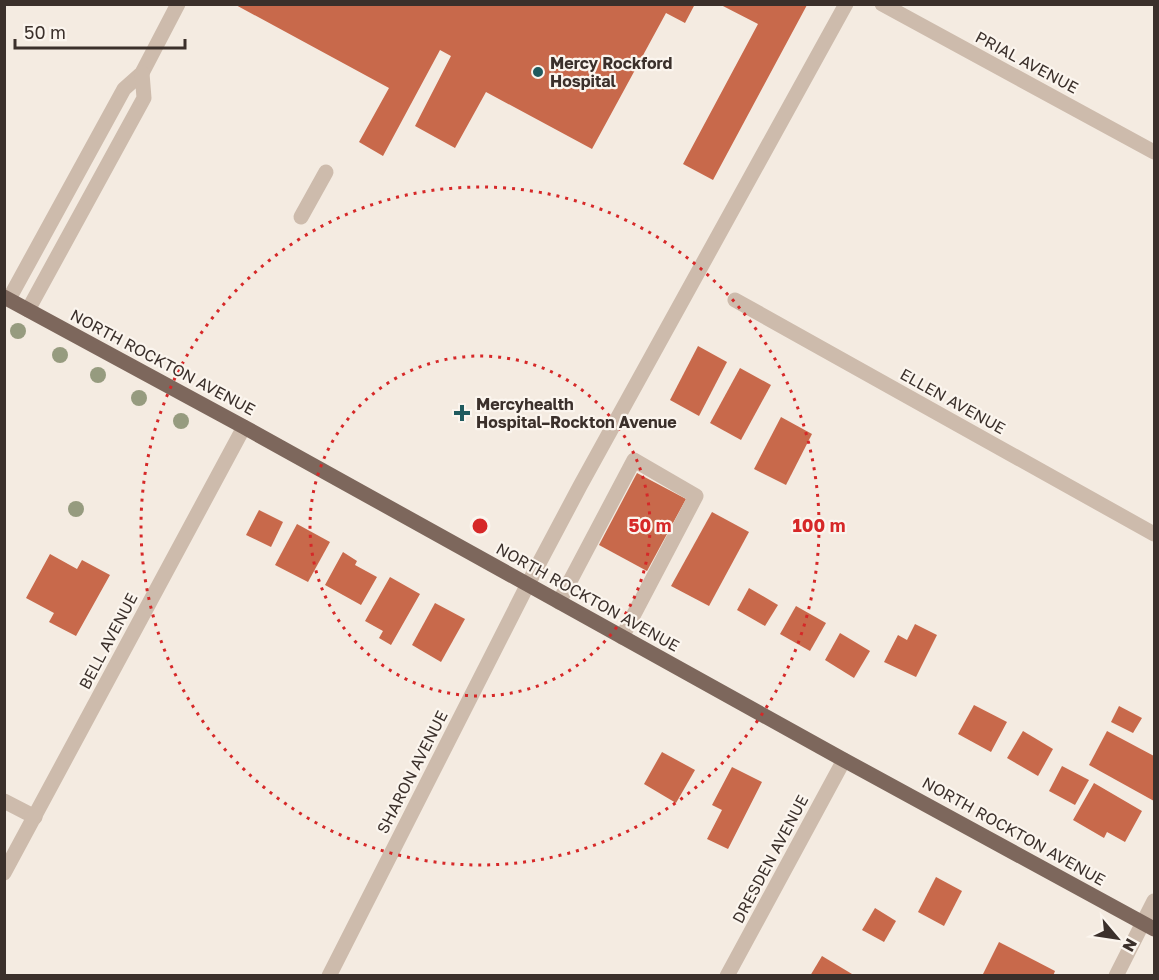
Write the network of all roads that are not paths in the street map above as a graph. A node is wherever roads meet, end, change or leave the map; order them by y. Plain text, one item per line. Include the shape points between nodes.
1 (178, 4) edge
2 (846, 4) edge
3 (882, 4) edge
4 (142, 73) junction
5 (1155, 152) edge
6 (326, 172) dead end
7 (301, 217) dead end
8 (7, 298) edge
9 (735, 300) dead end
10 (28, 310) junction
11 (244, 426) junction
12 (1155, 534) edge
13 (528, 584) junction
14 (559, 602) junction
15 (622, 637) junction
16 (844, 760) junction
17 (4, 801) edge
18 (35, 817) junction
19 (4, 873) edge
20 (1155, 901) edge
21 (1149, 926) edge
22 (329, 975) edge
23 (728, 975) edge
24 (1116, 975) edge

1 - 4 street
2 - 13 street, SHARON AVENUE
3 - 5 street, PRIAL AVENUE
4 - 8 street via 124,89
4 - 10 street via 144,98
6 - 7 street
8 - 10 main road, NORTH ROCKTON AVENUE
9 - 12 street, ELLEN AVENUE
10 - 11 main road, NORTH ROCKTON AVENUE
11 - 13 main road, NORTH ROCKTON AVENUE
11 - 18 street, BELL AVENUE
13 - 14 main road, NORTH ROCKTON AVENUE
13 - 22 street, SHARON AVENUE
14 - 15 main road, NORTH ROCKTON AVENUE
14 - 15 street via 634,460 696,496
15 - 16 main road, NORTH ROCKTON AVENUE
16 - 21 main road, NORTH ROCKTON AVENUE
16 - 23 street, DRESDEN AVENUE
17 - 18 street
18 - 19 street, BELL AVENUE
20 - 21 street
21 - 24 street

